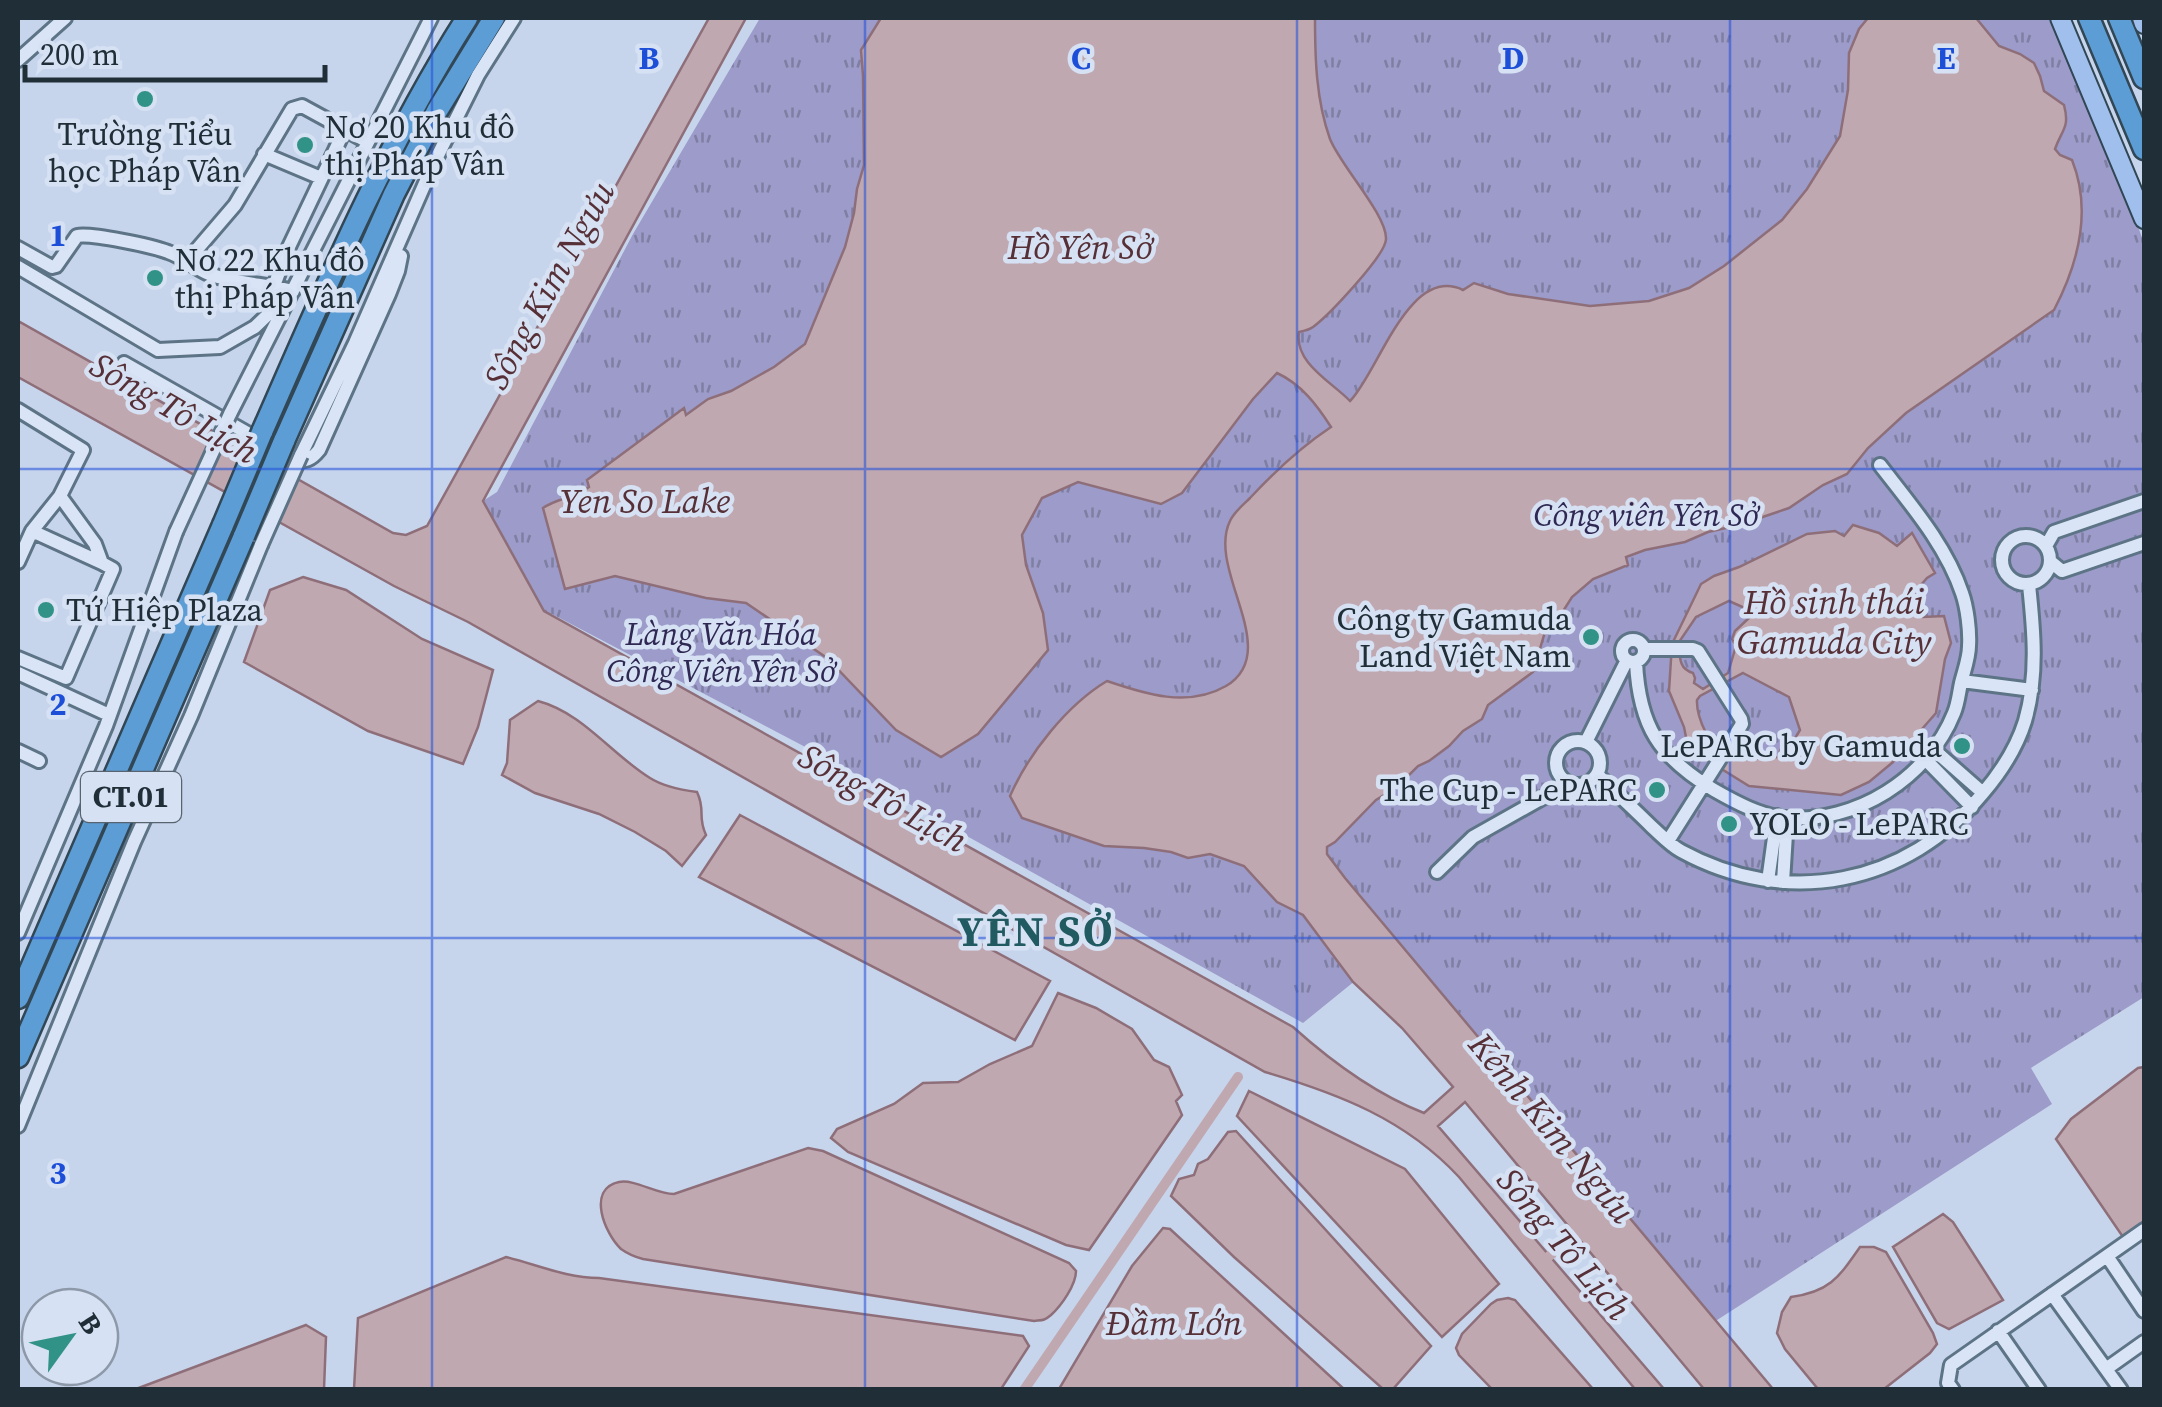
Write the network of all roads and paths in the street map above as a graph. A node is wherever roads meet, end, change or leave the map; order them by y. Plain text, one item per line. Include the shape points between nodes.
1 (65, 18) edge
2 (431, 18) edge
3 (467, 18) edge
4 (494, 18) edge
5 (514, 18) edge
6 (2060, 18) edge
7 (2089, 18) edge
8 (2119, 18) edge
9 (18, 60) edge
10 (2144, 78) edge
11 (345, 129) junction
12 (368, 142) junction
13 (2144, 149) edge
14 (264, 154) junction
15 (321, 178) junction
16 (2144, 219) edge
17 (402, 238) junction
18 (18, 248) edge
19 (187, 261) junction
20 (18, 268) edge
21 (274, 286) junction
22 (292, 292) junction
23 (124, 363) dead end
24 (18, 410) edge
25 (292, 448) junction
26 (1880, 465) dead end
27 (60, 496) junction
28 (2144, 501) edge
29 (32, 531) junction
30 (253, 541) junction
31 (2144, 542) edge
32 (2046, 546) junction
33 (18, 562) edge
34 (2051, 562) junction
35 (102, 563) junction
36 (2029, 585) junction
37 (1644, 648) junction
38 (18, 658) edge
39 (1631, 661) junction
40 (18, 674) edge
41 (1961, 683) junction
42 (2031, 694) junction
43 (109, 715) junction
44 (1586, 742) junction
45 (18, 751) edge
46 (1929, 755) junction
47 (38, 762) dead end
48 (1597, 774) junction
49 (1569, 783) junction
50 (1705, 784) junction
51 (1983, 793) junction
52 (1972, 807) junction
53 (1782, 817) junction
54 (1668, 841) junction
55 (1437, 872) dead end
56 (1768, 882) junction
57 (1783, 882) junction
58 (18, 933) edge
59 (18, 998) edge
60 (18, 1057) edge
61 (18, 1126) edge
62 (2144, 1230) edge
63 (2107, 1256) junction
64 (2052, 1294) junction
65 (2144, 1311) edge
66 (1998, 1331) junction
67 (2144, 1342) edge
68 (2106, 1369) junction
69 (1950, 1386) edge
70 (2040, 1390) edge
71 (2121, 1390) edge

1 - 9 street
2 - 12 street
3 - 59 highway, CT.01, bridge via 372,188
4 - 25 highway, CT.01 via 394,194
5 - 17 street via 478,76
6 - 16 main road
7 - 13 highway
8 - 10 highway
11 - 12 street
11 - 14 street via 296,106
11 - 15 street
12 - 22 street
14 - 15 street
14 - 19 street via 234,205
15 - 21 street
17 - 23 street via 389,294 319,450 304,462
17 - 25 street via 356,343
18 - 19 street via 52,267 77,236 91,234
19 - 21 street via 244,284
20 - 22 street via 158,350 220,347 256,327
21 - 22 street
22 - 43 street, bridge via 176,532
24 - 27 street via 83,450
25 - 30 highway, CT.01, bridge
26 - 41 street via 1916,511 1963,595 1969,646
27 - 29 street
27 - 35 street
28 - 32 street via 2054,532
29 - 33 street
29 - 35 street
30 - 60 highway, CT.01
30 - 61 street via 192,716
31 - 34 street via 2062,571
32 - 34 street
32 - 36 street via 2032,536 2016,538 2004,550 2002,567 2012,581
34 - 36 street via 2044,578
35 - 38 street via 113,568 66,678
36 - 42 street
37 - 39 street via 1642,658
37 - 39 street via 1637,640 1627,642 1622,651
37 - 50 street via 1698,651 1742,724
39 - 44 street
39 - 50 street via 1655,741
40 - 43 street
41 - 42 street
41 - 46 street via 1955,712
42 - 51 street via 2024,725
43 - 58 street
44 - 48 street via 1600,758
44 - 49 street via 1569,742 1558,754 1558,771
45 - 47 street
46 - 51 street
46 - 52 street
46 - 53 street via 1874,800 1832,816
48 - 49 street via 1584,784
48 - 54 street
49 - 55 street via 1472,837
50 - 53 street
50 - 54 street
51 - 52 street
52 - 57 street via 1928,845 1886,867 1824,882
53 - 56 street
53 - 57 street
54 - 56 street via 1711,866
56 - 57 street
62 - 63 street
63 - 64 street
63 - 65 street
64 - 66 street
64 - 68 street
66 - 69 street via 1951,1364
66 - 70 street
67 - 68 street
68 - 71 street

